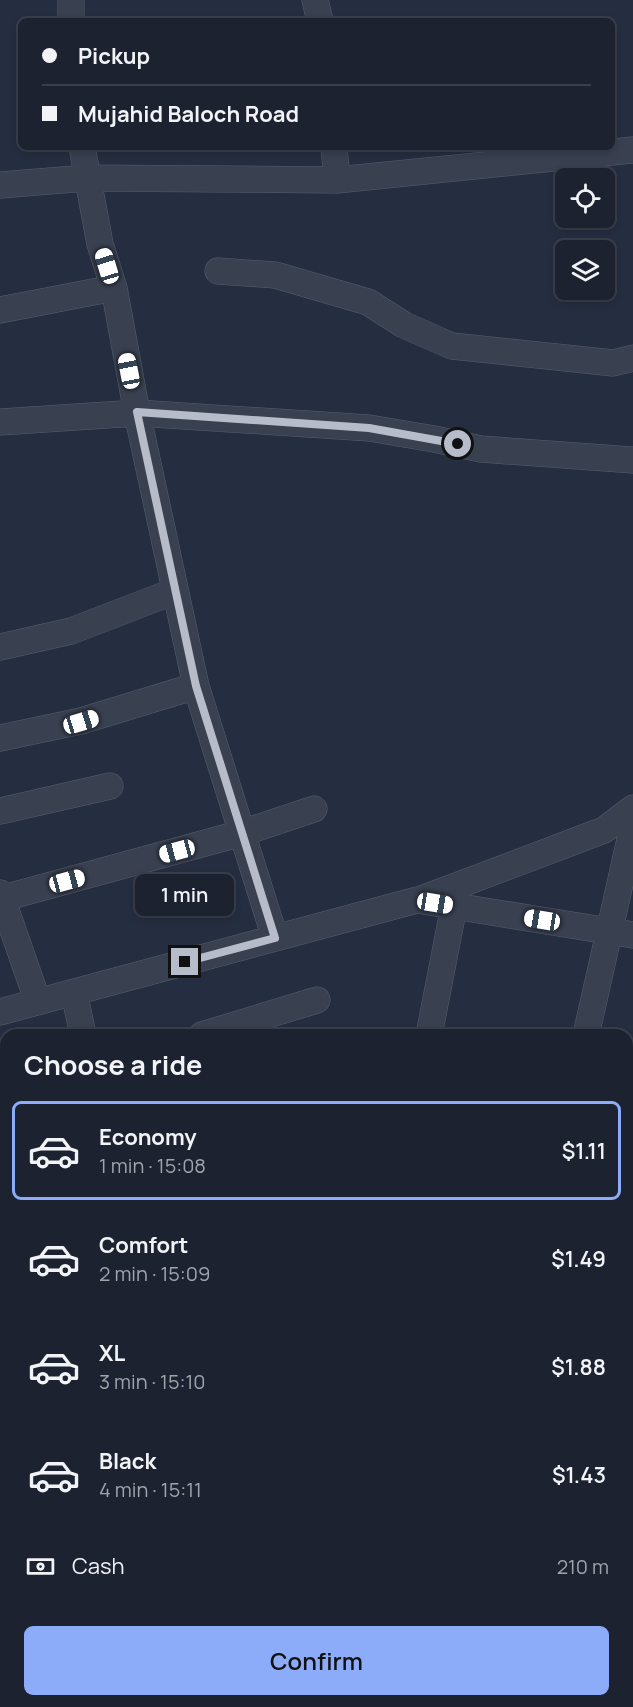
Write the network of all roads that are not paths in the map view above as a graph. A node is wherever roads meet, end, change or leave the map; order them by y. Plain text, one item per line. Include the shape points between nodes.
1 (71, 0) edge
2 (315, 0) edge
3 (71, 18) edge
4 (319, 18) edge
5 (82, 150) edge
6 (334, 150) edge
7 (633, 150) edge
8 (87, 178) junction
9 (337, 180) junction
10 (0, 185) edge
11 (218, 271) dead end
12 (114, 288) junction
13 (0, 310) edge
14 (633, 358) edge
15 (137, 412) junction
16 (0, 422) edge
17 (633, 460) edge
18 (175, 591) junction
19 (0, 647) edge
20 (196, 686) junction
21 (0, 738) edge
22 (110, 786) dead end
23 (633, 808) edge
24 (314, 809) dead end
25 (0, 811) edge
26 (633, 826) edge
27 (242, 833) junction
28 (0, 897) edge
29 (417, 900) junction
30 (454, 906) junction
31 (608, 931) junction
32 (633, 935) edge
33 (275, 938) junction
34 (74, 992) junction
35 (317, 1000) dead end
36 (38, 1002) junction
37 (0, 1012) edge
38 (82, 1029) edge
39 (222, 1029) edge
40 (430, 1029) edge
41 (587, 1029) edge

1 - 3 street
2 - 4 street
5 - 8 street
6 - 9 street
7 - 9 street
8 - 9 street
8 - 10 street
8 - 12 street via 100,244
11 - 14 street via 275,275 368,302 404,325 452,346 613,363
12 - 13 street
12 - 15 street
15 - 16 street
15 - 17 street via 369,428 481,449
15 - 18 street
18 - 19 street via 71,631
18 - 20 street
20 - 21 street via 81,722
20 - 27 street
22 - 25 street
23 - 29 street via 604,830
24 - 27 street
26 - 31 street
27 - 28 street
27 - 33 street
28 - 36 street
29 - 30 street
29 - 33 street
30 - 31 street
30 - 40 street
31 - 32 street
31 - 41 street
33 - 34 street
34 - 36 street
34 - 38 street
35 - 39 street
36 - 37 street

